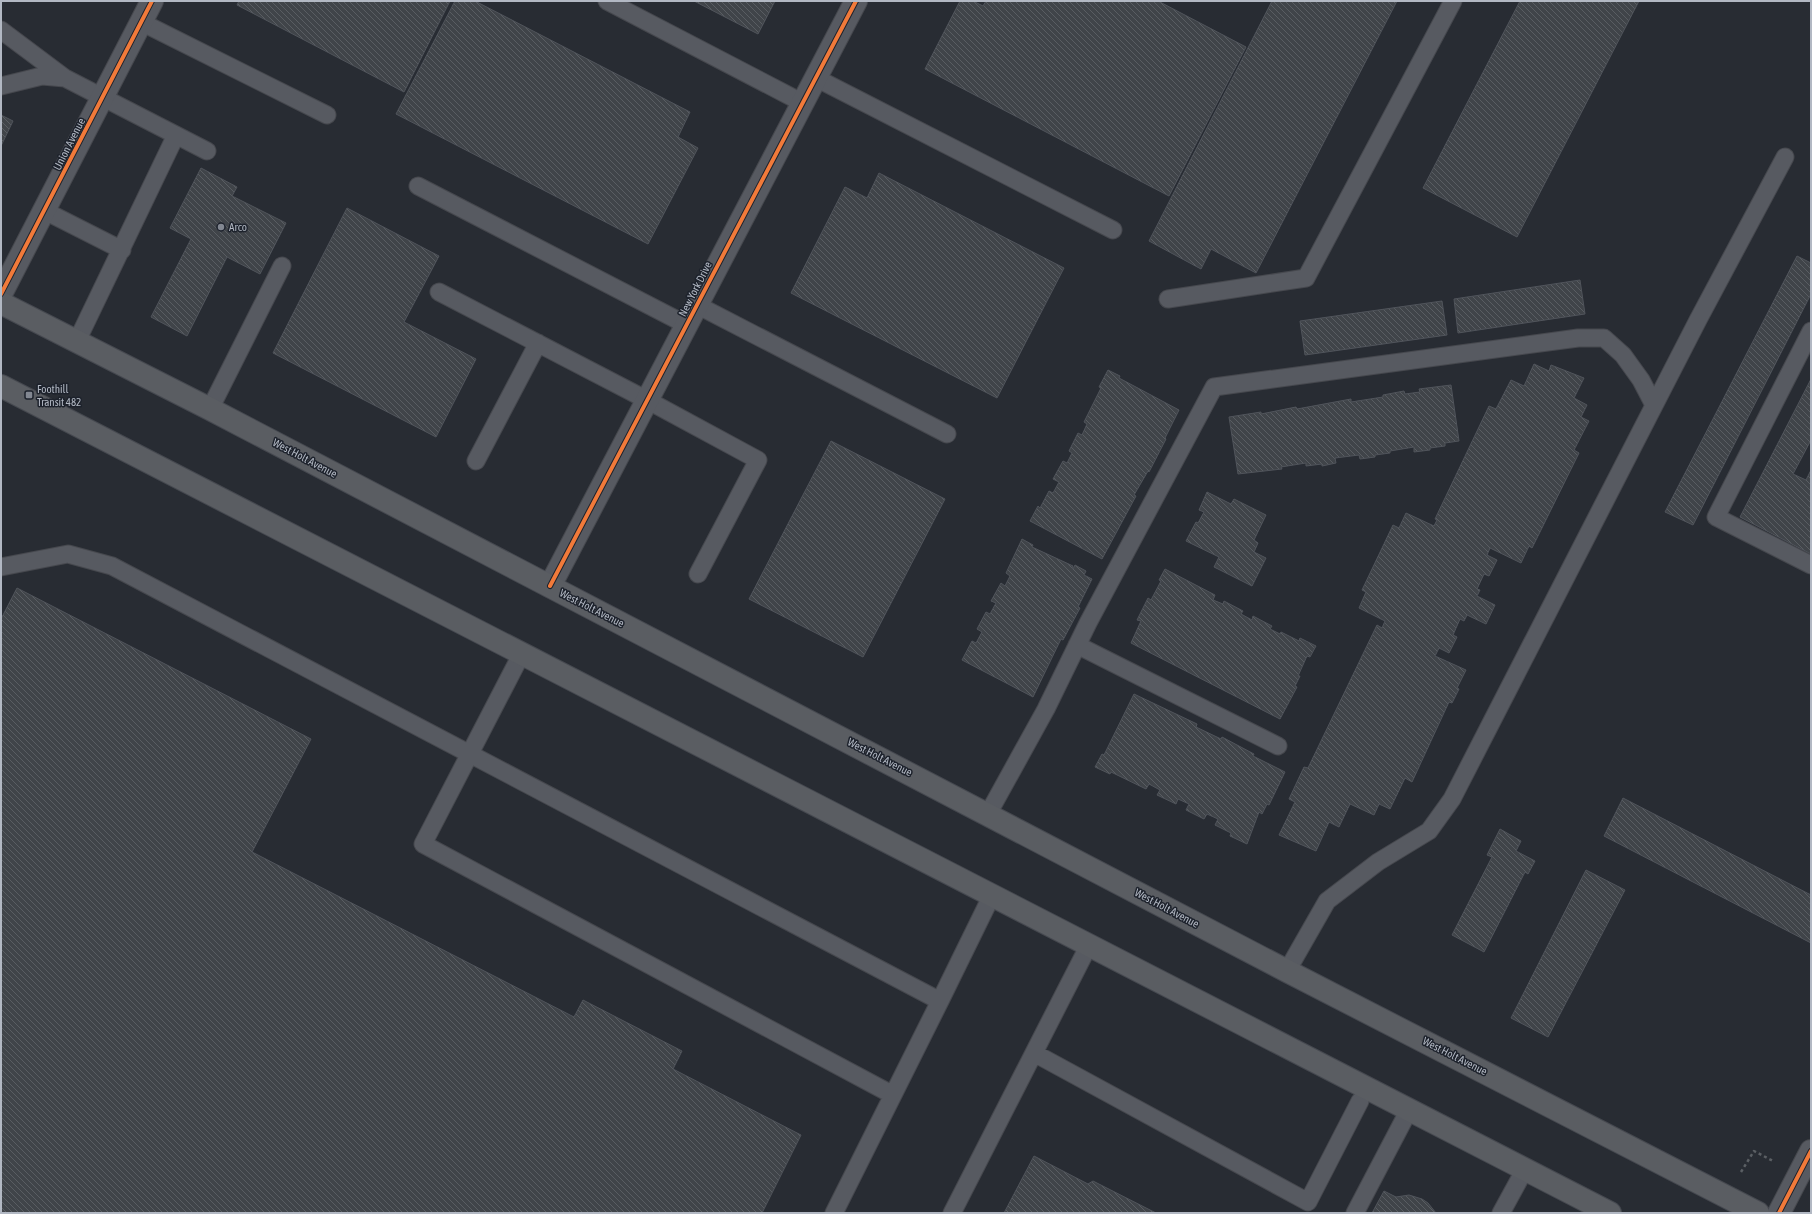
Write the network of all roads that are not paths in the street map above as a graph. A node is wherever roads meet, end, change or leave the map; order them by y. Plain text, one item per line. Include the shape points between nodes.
1 (152, 1) edge
2 (607, 1) edge
3 (856, 1) edge
4 (1453, 1) edge
5 (141, 22) junction
6 (1, 30) edge
7 (65, 78) junction
8 (816, 78) junction
9 (1, 86) edge
10 (103, 97) junction
11 (803, 103) junction
12 (328, 115) dead end
13 (176, 135) junction
14 (207, 151) dead end
15 (1785, 157) dead end
16 (418, 186) dead end
17 (45, 211) junction
18 (1113, 230) dead end
19 (122, 250) junction
20 (282, 266) dead end
21 (440, 292) dead end
22 (1, 294) edge
23 (1168, 299) dead end
24 (1, 303) edge
25 (697, 305) junction
26 (687, 325) junction
27 (1811, 331) edge
28 (77, 341) junction
29 (538, 343) junction
30 (1, 386) edge
31 (647, 400) junction
32 (1654, 405) junction
33 (210, 409) junction
34 (947, 434) dead end
35 (476, 461) dead end
36 (1811, 565) edge
37 (1, 568) edge
38 (698, 574) dead end
39 (550, 586) junction
40 (1077, 645) junction
41 (522, 653) junction
42 (1278, 746) dead end
43 (469, 753) junction
44 (988, 814) junction
45 (992, 895) junction
46 (1089, 945) junction
47 (1287, 971) junction
48 (940, 1001) junction
49 (1034, 1053) junction
50 (893, 1095) junction
51 (1360, 1101) dead end
52 (1409, 1110) junction
53 (1811, 1151) edge
54 (1525, 1169) junction
55 (834, 1213) edge
56 (952, 1213) edge
57 (1355, 1213) edge
58 (1501, 1213) edge
59 (1610, 1213) edge
60 (1758, 1213) edge
61 (1779, 1213) edge

1 - 5 street, Union Avenue
2 - 11 lane
3 - 8 street, New York Drive
4 - 23 lane via 1306,278
5 - 10 street, Union Avenue
5 - 12 lane
6 - 7 lane
7 - 9 lane via 42,76
7 - 10 lane
8 - 11 street, New York Drive
8 - 18 lane
10 - 13 lane
10 - 17 street, Union Avenue
11 - 25 street, New York Drive
13 - 14 lane
13 - 19 lane
15 - 32 lane
16 - 26 lane
17 - 19 lane
17 - 22 street, Union Avenue
19 - 28 lane
20 - 33 lane
21 - 29 lane
24 - 28 main road, West Holt Avenue
25 - 26 street, New York Drive
25 - 34 lane
26 - 31 street, New York Drive
27 - 36 lane via 1716,517
28 - 33 main road, West Holt Avenue
29 - 31 lane
29 - 35 lane
30 - 41 main road
31 - 38 lane via 758,460
31 - 39 street, New York Drive
32 - 40 lane via 1641,380 1623,355 1604,338 1578,338 1214,387
32 - 47 lane via 1452,799 1429,831 1378,862 1327,901
33 - 39 main road, West Holt Avenue
37 - 43 lane via 68,554 112,566
39 - 44 main road, West Holt Avenue
40 - 42 lane
40 - 44 lane via 1046,709
41 - 43 lane
41 - 45 main road
43 - 48 lane
43 - 50 lane via 423,844
44 - 47 main road, West Holt Avenue
45 - 46 main road
45 - 48 lane
46 - 49 lane
46 - 52 main road
47 - 60 main road, West Holt Avenue
48 - 50 lane
49 - 51 lane via 1308,1202
49 - 56 lane
50 - 55 lane
52 - 54 main road
52 - 57 lane
53 - 61 street
54 - 58 lane
54 - 59 main road

